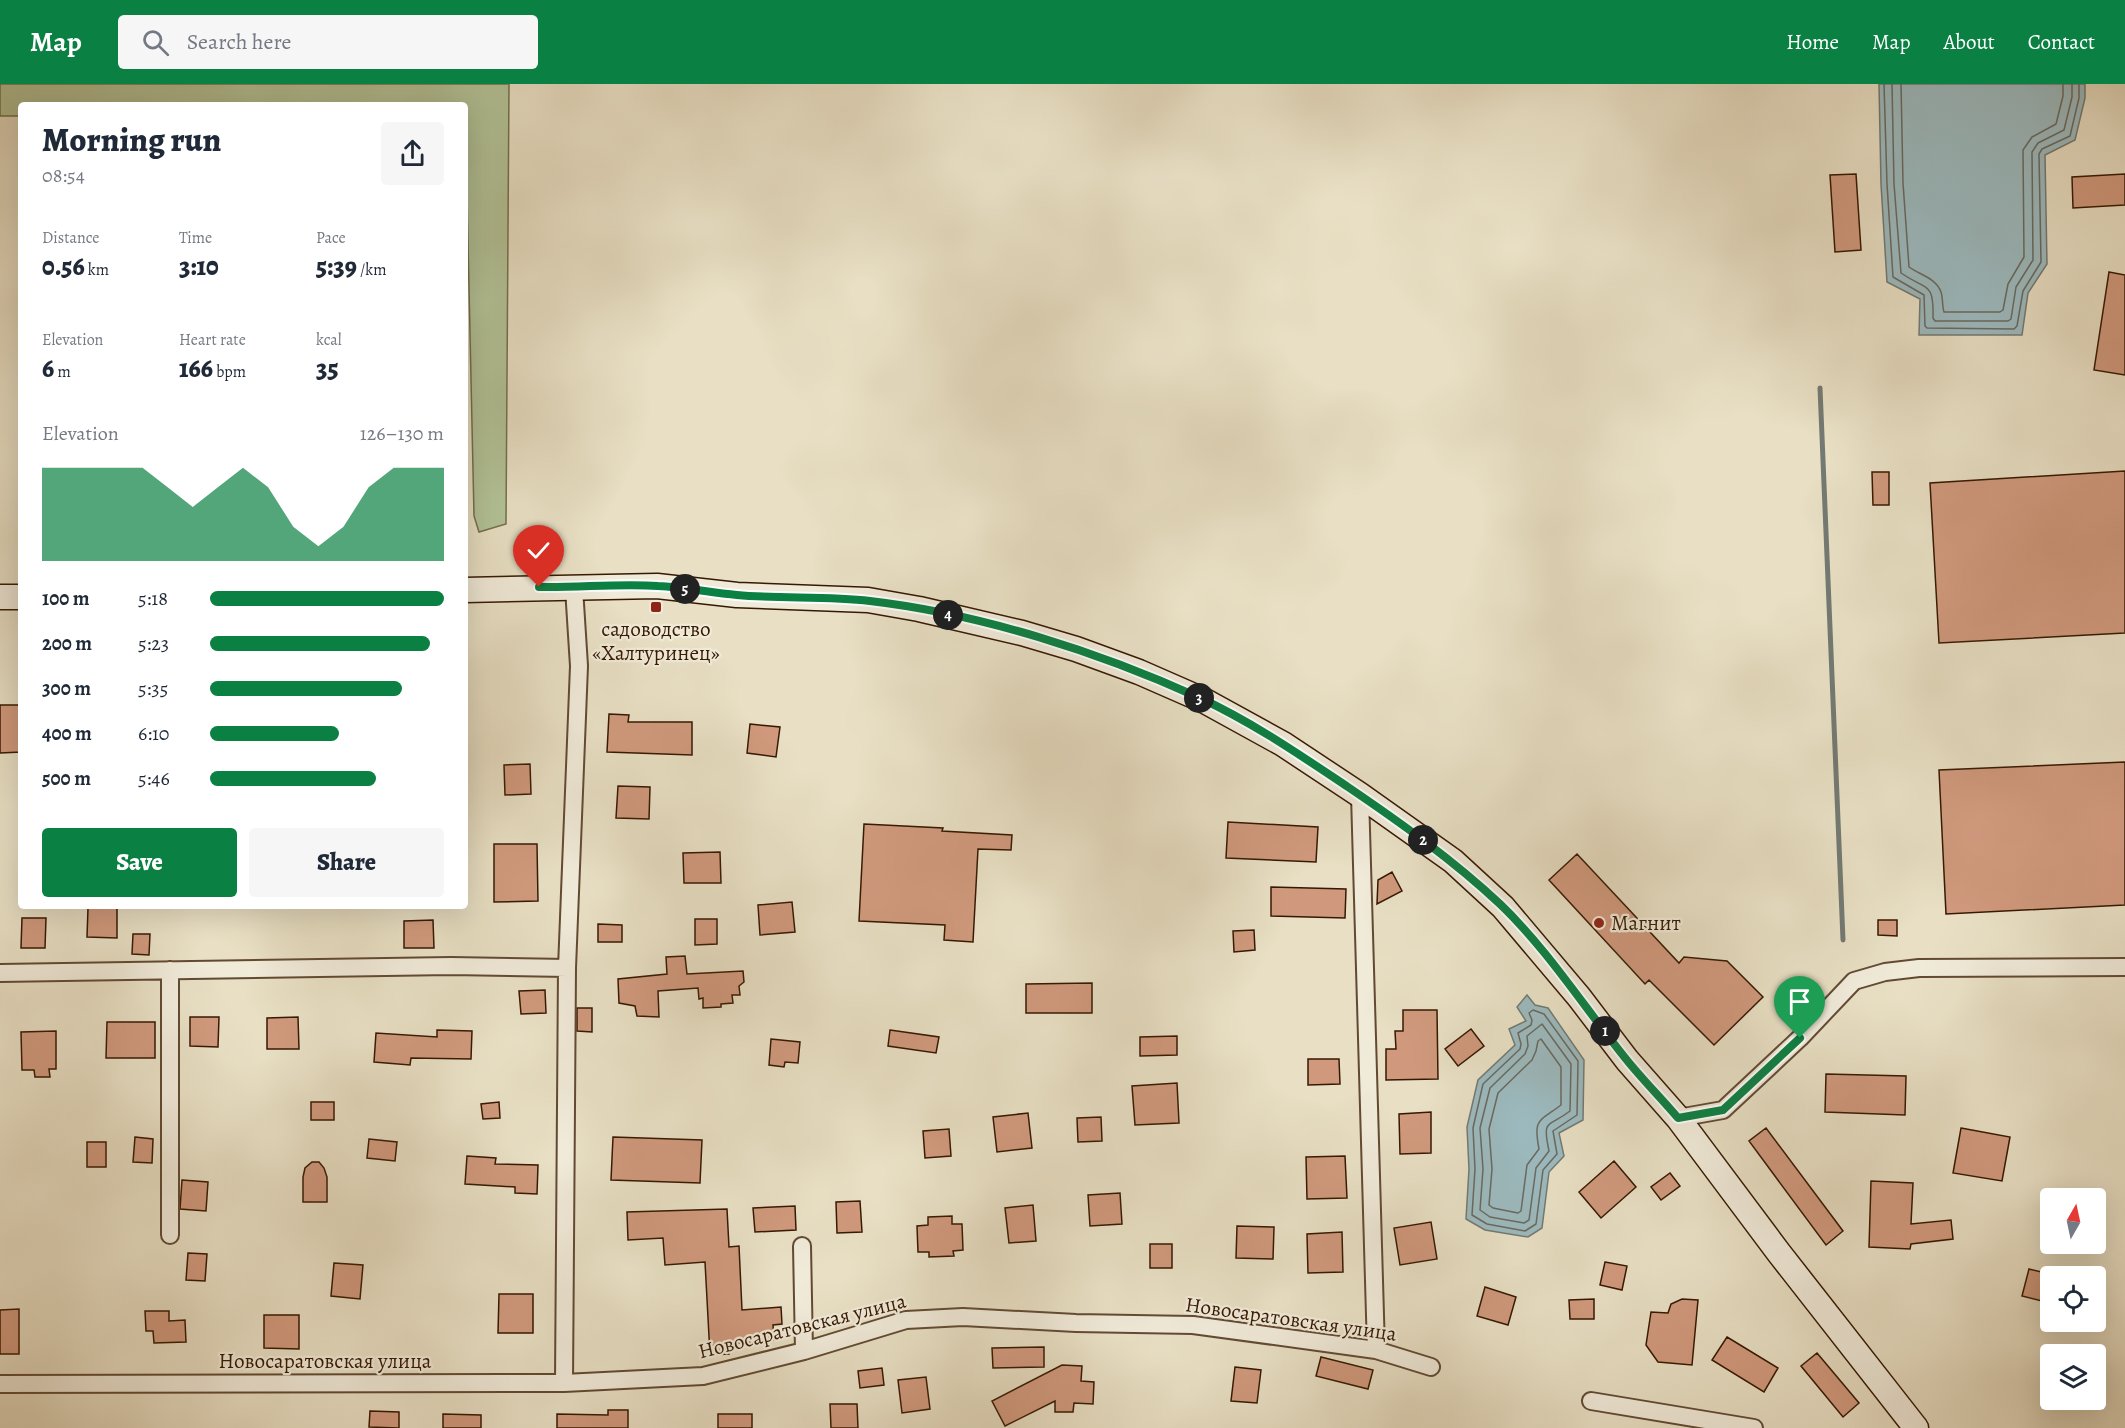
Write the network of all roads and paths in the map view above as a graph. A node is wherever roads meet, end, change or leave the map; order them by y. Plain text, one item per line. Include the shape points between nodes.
1 (574, 588) junction
2 (468, 590) edge
3 (0, 597) edge
4 (18, 597) edge
5 (1360, 795) junction
6 (567, 968) junction
7 (2125, 968) edge
8 (170, 970) junction
9 (0, 973) edge
10 (1678, 1118) junction
11 (170, 1235) dead end
12 (802, 1246) dead end
13 (1376, 1350) junction
14 (804, 1351) junction
15 (1431, 1367) dead end
16 (564, 1383) junction
17 (0, 1384) edge
18 (1591, 1401) dead end
19 (1754, 1428) edge
20 (1916, 1428) edge

1 - 2 main road
1 - 5 main road via 657,586 737,595 868,600 1001,628 1076,649 1203,700 1283,744
1 - 6 street via 579,666
3 - 4 main road
5 - 10 main road via 1453,861 1503,907
5 - 13 street
6 - 8 street
6 - 16 street
7 - 10 street via 1919,969 1885,972 1854,981 1723,1110
8 - 9 street
8 - 11 street
10 - 20 main road
12 - 14 street
13 - 14 street, Новосаратовская улица via 1193,1325 963,1317 906,1320
13 - 15 street, Новосаратовская улица
14 - 16 street, Новосаратовская улица via 703,1376
16 - 17 street, Новосаратовская улица
18 - 19 street

